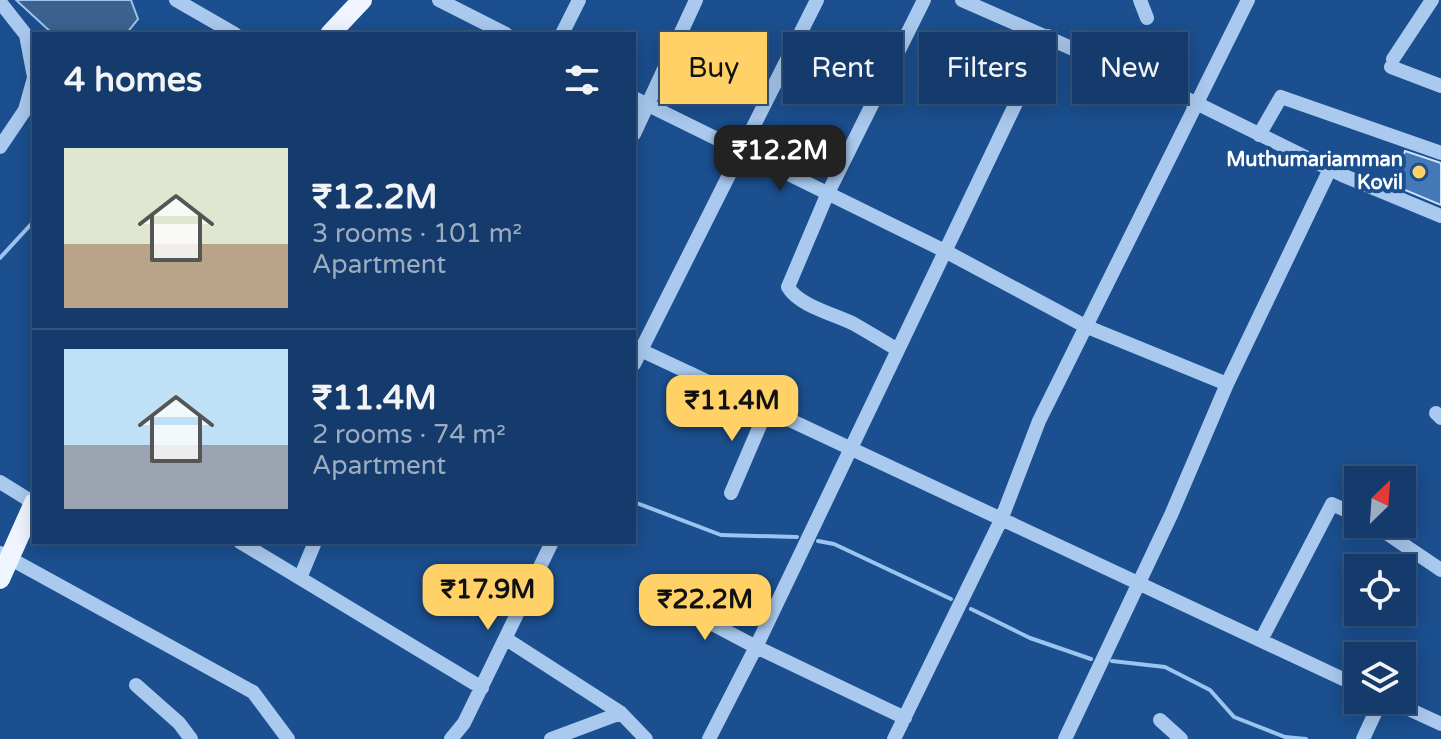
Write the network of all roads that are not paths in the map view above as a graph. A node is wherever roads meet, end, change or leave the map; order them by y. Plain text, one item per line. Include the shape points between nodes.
1 (176, 0) edge
2 (362, 0) edge
3 (439, 0) edge
4 (579, 0) edge
5 (696, 0) edge
6 (817, 0) edge
7 (924, 0) edge
8 (962, 0) edge
9 (1140, 0) edge
10 (1248, 0) edge
11 (1432, 0) edge
12 (0, 2) edge
13 (1147, 18) dead end
14 (232, 32) edge
15 (332, 32) edge
16 (502, 32) edge
17 (563, 32) edge
18 (1038, 32) edge
19 (1056, 40) edge
20 (32, 67) edge
21 (32, 85) edge
22 (1441, 86) edge
23 (636, 99) edge
24 (1196, 103) junction
25 (1015, 104) edge
26 (649, 106) junction
27 (636, 130) edge
28 (1259, 135) junction
29 (0, 147) edge
30 (740, 152) junction
31 (1441, 153) edge
32 (1330, 169) junction
33 (827, 195) junction
34 (1441, 216) edge
35 (945, 251) junction
36 (1085, 326) junction
37 (898, 350) junction
38 (636, 354) edge
39 (1227, 384) junction
40 (767, 409) junction
41 (850, 447) junction
42 (0, 482) edge
43 (731, 493) dead end
44 (32, 502) edge
45 (32, 507) edge
46 (1344, 510) edge
47 (1001, 520) junction
48 (1394, 538) edge
49 (243, 544) edge
50 (314, 544) edge
51 (551, 544) edge
52 (5, 556) edge
53 (1441, 570) edge
54 (300, 578) junction
55 (0, 579) edge
56 (1138, 582) junction
57 (673, 603) dead end
58 (506, 639) junction
59 (1261, 640) junction
60 (756, 647) junction
61 (1344, 679) edge
62 (136, 685) dead end
63 (482, 688) junction
64 (1416, 712) edge
65 (621, 713) junction
66 (1375, 714) edge
67 (905, 718) junction
68 (1160, 720) dead end
69 (1441, 724) edge
70 (191, 739) edge
71 (288, 739) edge
72 (451, 739) edge
73 (551, 739) edge
74 (646, 739) edge
75 (709, 739) edge
76 (894, 739) edge
77 (1065, 739) edge
78 (1181, 739) edge
79 (1363, 739) edge

1 - 14 street
2 - 15 main road
3 - 16 street
4 - 17 street
5 - 26 street
6 - 30 street
7 - 33 street
8 - 18 street
9 - 13 street
10 - 24 street
11 - 22 street via 1392,63
12 - 20 street via 26,35
19 - 24 street
21 - 29 street via 25,110
23 - 26 street
24 - 28 street
24 - 36 street
25 - 35 street
26 - 27 street
26 - 30 street
28 - 31 street via 1281,97
28 - 32 street
30 - 33 street
30 - 38 street
32 - 34 street
32 - 39 street
33 - 35 street
33 - 37 street via 789,291
35 - 36 street
35 - 37 street
36 - 39 street
36 - 47 street via 1039,421
37 - 41 street
38 - 40 street
39 - 56 street
40 - 41 street
40 - 43 street
41 - 47 street
41 - 60 street
42 - 44 street
45 - 52 main road
46 - 59 street via 1332,504
47 - 56 street
47 - 67 street
48 - 53 street
49 - 54 street
50 - 54 street
51 - 58 street
52 - 55 main road
52 - 71 street via 253,692
54 - 63 street
56 - 59 street
56 - 77 street
57 - 60 street
58 - 63 street
58 - 65 street
59 - 61 street
60 - 67 street
60 - 75 street
62 - 70 street
63 - 72 street
64 - 69 street
65 - 73 street
65 - 74 street
66 - 79 street
67 - 76 street
68 - 78 street

